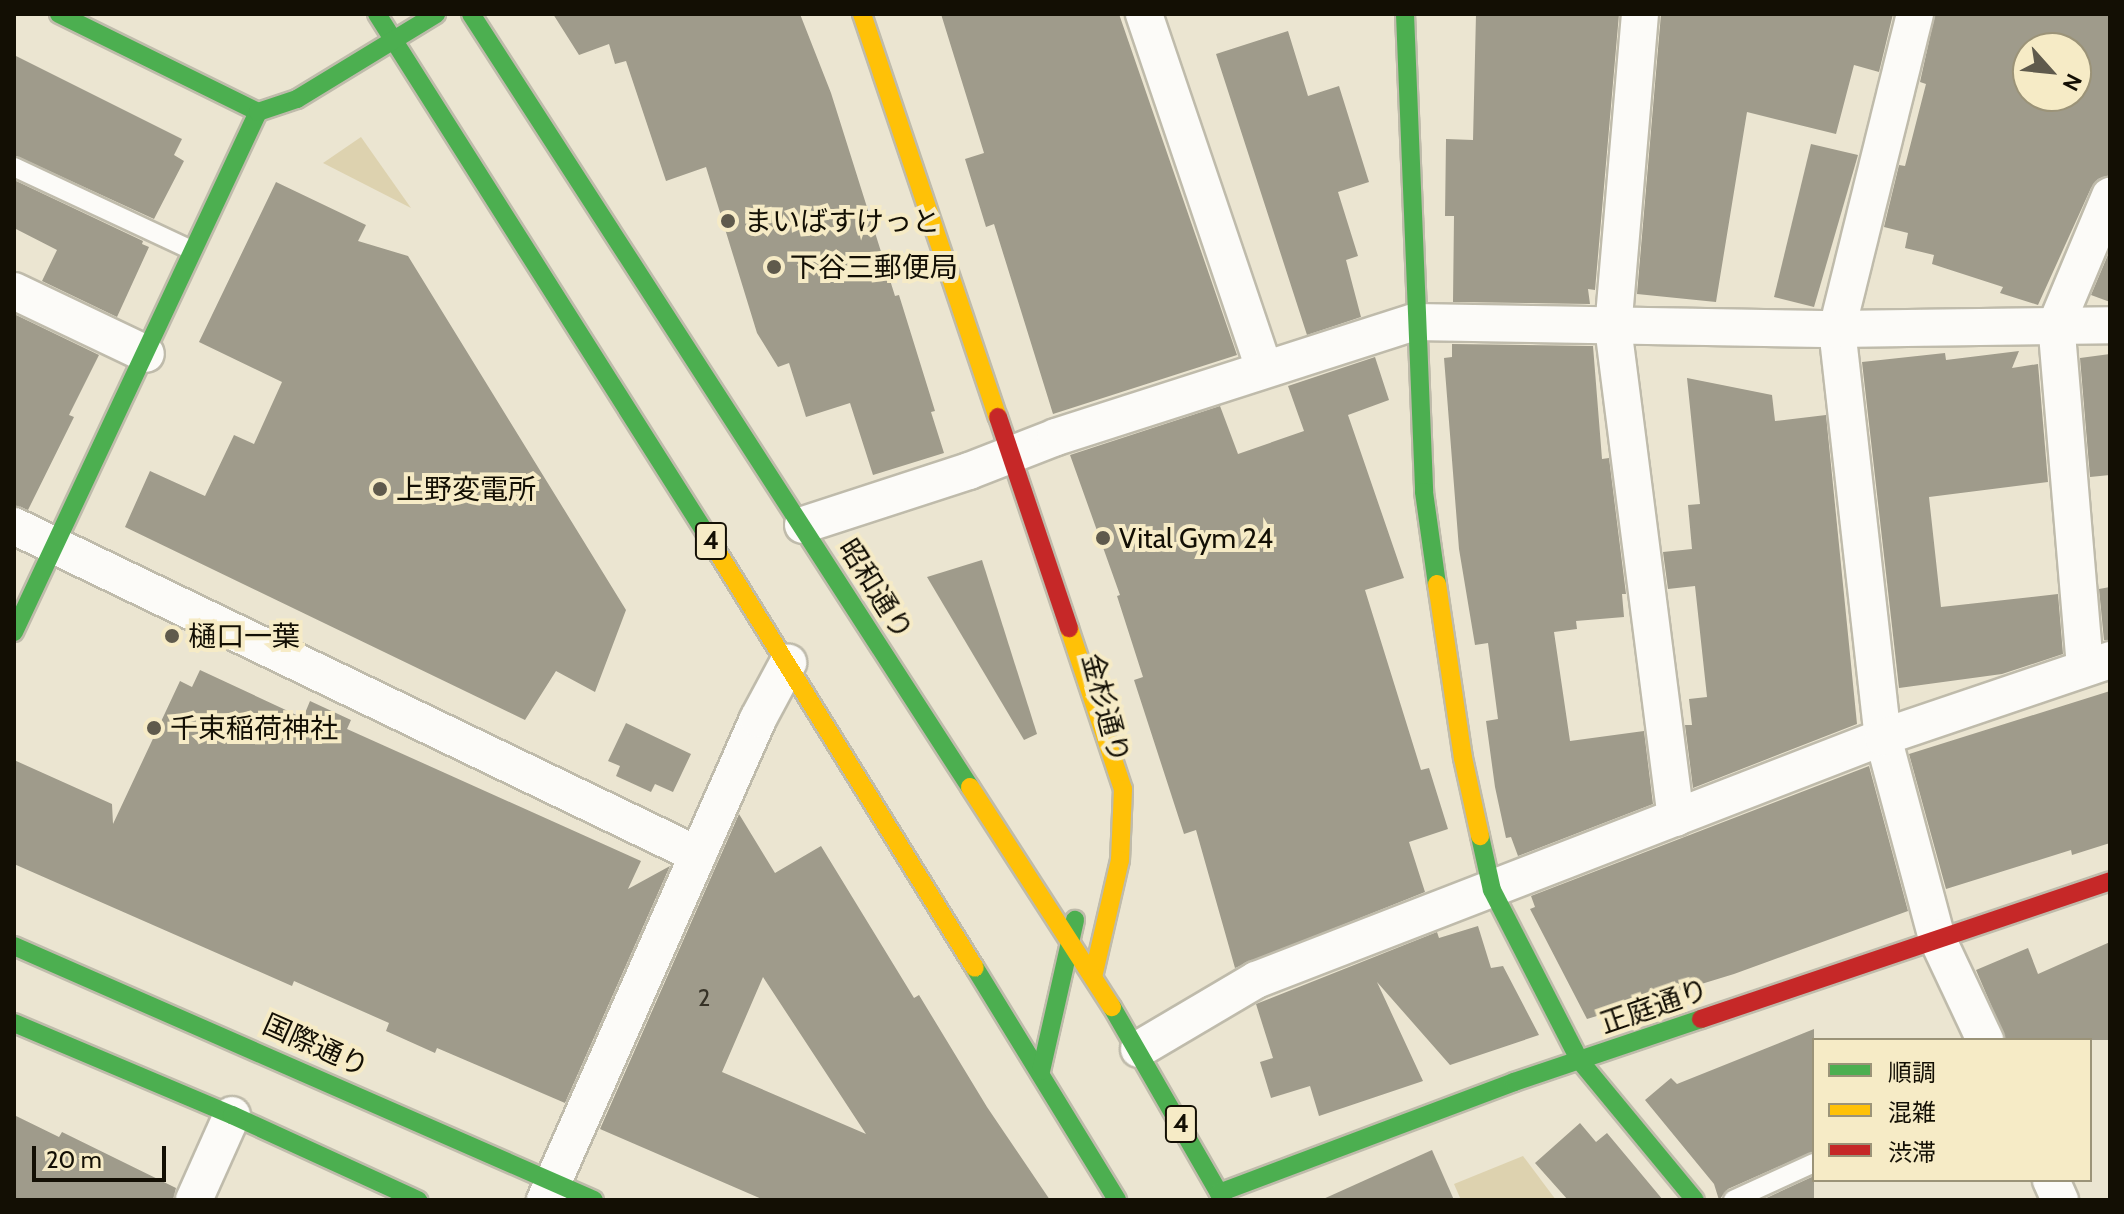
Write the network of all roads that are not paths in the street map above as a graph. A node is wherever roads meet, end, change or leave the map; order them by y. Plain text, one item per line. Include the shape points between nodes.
1 (59, 14) edge
2 (377, 14) edge
3 (436, 14) edge
4 (471, 14) edge
5 (862, 14) edge
6 (1144, 14) edge
7 (1405, 14) edge
8 (1640, 14) edge
9 (1915, 14) edge
10 (395, 41) junction
11 (258, 112) junction
12 (14, 167) edge
13 (2110, 196) edge
14 (191, 250) junction
15 (14, 291) edge
16 (1415, 322) junction
17 (2056, 325) junction
18 (2110, 325) edge
19 (1613, 327) junction
20 (1837, 329) junction
21 (146, 354) junction
22 (1264, 368) junction
23 (1011, 455) junction
24 (803, 525) junction
25 (14, 526) edge
26 (56, 545) junction
27 (14, 632) edge
28 (788, 663) junction
29 (2098, 664) edge
30 (1085, 737) dead end
31 (1883, 737) junction
32 (1676, 818) junction
33 (698, 855) junction
34 (2110, 881) edge
35 (1492, 890) junction
36 (1079, 902) dead end
37 (1937, 938) junction
38 (1070, 943) junction
39 (14, 946) edge
40 (1093, 977) junction
41 (14, 1023) edge
42 (1984, 1038) edge
43 (1139, 1049) junction
44 (1580, 1061) junction
45 (1041, 1071) junction
46 (232, 1115) junction
47 (1812, 1164) edge
48 (549, 1191) edge
49 (1221, 1196) edge
50 (194, 1200) edge
51 (418, 1200) edge
52 (594, 1200) edge
53 (1117, 1200) edge
54 (1695, 1200) edge
55 (1733, 1200) edge

1 - 11 main road
2 - 10 main road, 4
3 - 10 main road
4 - 24 main road, 昭和通り / 4
5 - 23 main road, 金杉通り
6 - 22 street
7 - 16 main road
8 - 19 street
9 - 20 street
10 - 11 main road via 297,99
10 - 28 main road, 4
11 - 14 main road
12 - 14 lane
13 - 17 street
14 - 21 main road
15 - 21 street
16 - 19 street
16 - 22 street
16 - 35 main road via 1424,492 1441,627
17 - 18 street
17 - 20 street
17 - 29 street
19 - 20 street
19 - 32 street
20 - 31 street
21 - 26 main road
22 - 23 street
23 - 24 street
23 - 30 main road, 金杉通り
23 - 40 main road, 金杉通り via 1123,789 1120,860
24 - 38 main road, 昭和通り / 4
25 - 26 street
26 - 27 main road
26 - 33 street
28 - 33 street
28 - 45 main road, 4
29 - 31 street
31 - 32 street
31 - 37 street
32 - 35 street
33 - 48 street
34 - 37 main road, 正庭通り
35 - 43 street via 1256,980
35 - 44 main road
36 - 38 main road
37 - 42 street
37 - 44 main road, 正庭通り
38 - 40 main road, 昭和通り / 4
38 - 45 main road
39 - 48 main road, 国際通り via 259,1050
40 - 43 main road, 昭和通り / 4
41 - 46 main road
43 - 49 main road, 昭和通り / 4
44 - 49 main road, 正庭通り via 1304,1158
44 - 54 main road
45 - 53 main road, 4
46 - 50 street
46 - 51 main road
47 - 55 lane
48 - 52 main road, 国際通り

